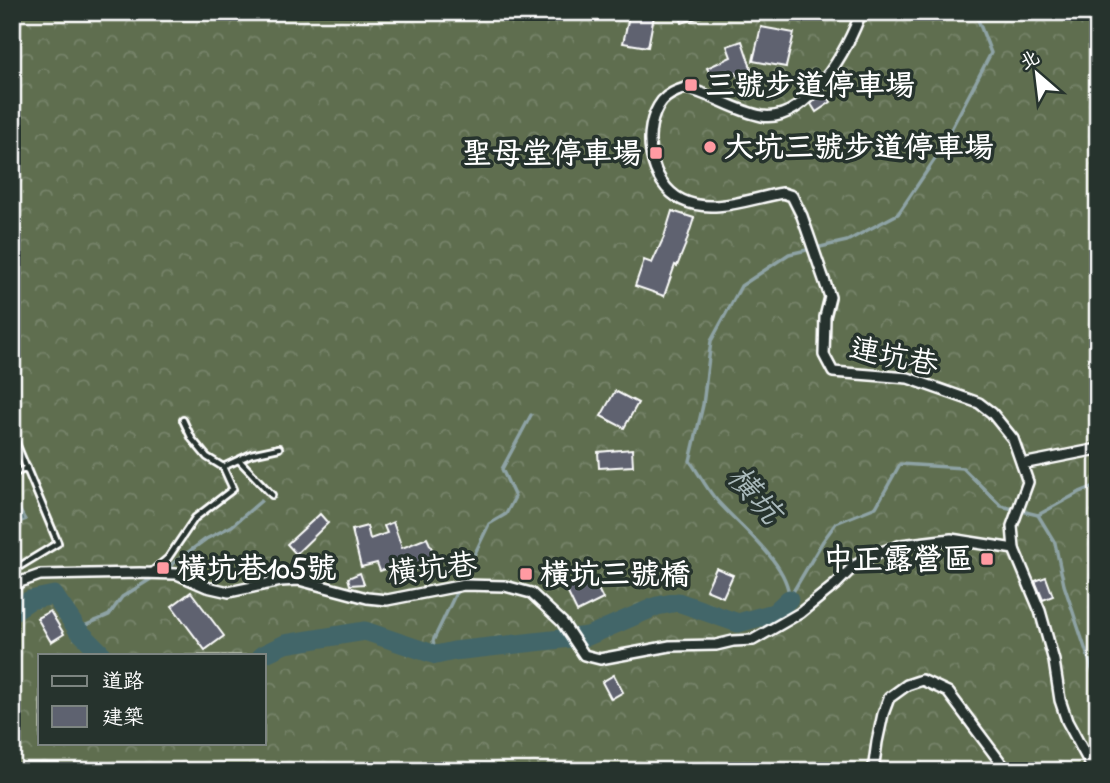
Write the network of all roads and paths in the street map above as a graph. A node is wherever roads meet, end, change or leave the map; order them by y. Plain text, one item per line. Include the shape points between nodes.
1 (861, 12) edge
2 (183, 420) dead end
3 (16, 443) dead end
4 (279, 448) dead end
5 (1098, 449) edge
6 (239, 460) junction
7 (1022, 464) junction
8 (223, 467) junction
9 (27, 468) junction
10 (12, 474) edge
11 (272, 495) dead end
12 (1014, 548) junction
13 (12, 571) edge
14 (149, 573) junction
15 (12, 587) edge
16 (873, 771) edge
17 (1007, 771) edge
18 (1094, 771) edge

1 - 7 street, 連坑巷 via 824,83 779,115 759,115 698,90 671,93 654,118 653,166 682,200 704,205 782,193 792,196 830,298 824,355 833,372 908,378 979,403 1013,439
2 - 8 lane via 207,457
3 - 9 lane
4 - 6 lane
5 - 7 street
6 - 8 lane
6 - 11 lane
7 - 12 street, 連坑巷 via 1028,482 1012,526
8 - 14 lane via 233,489 195,518 168,558
9 - 10 lane
9 - 13 lane via 58,543
12 - 14 street, 橫坑巷 via 951,540 901,545 854,566 800,613 753,640 670,646 600,659 584,655 562,622 531,593 505,586 464,585 387,600 299,580 229,592 177,574
12 - 18 street, 連坑巷 via 1040,611 1067,721
14 - 15 street, 橫坑巷 via 40,576
16 - 17 street via 890,698 922,680 948,692

